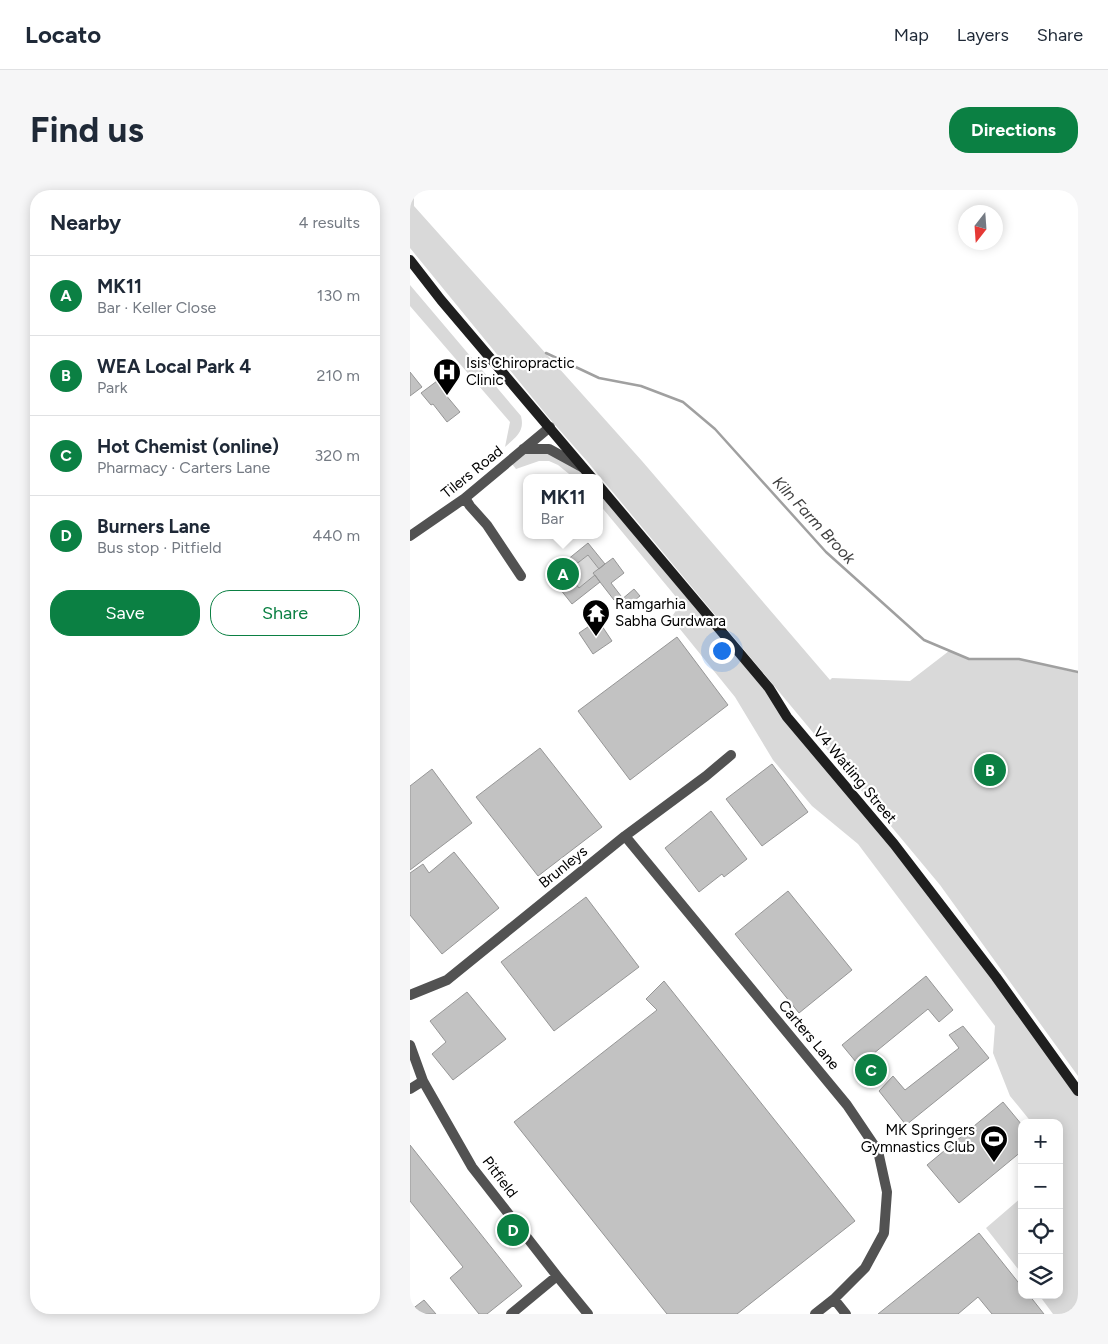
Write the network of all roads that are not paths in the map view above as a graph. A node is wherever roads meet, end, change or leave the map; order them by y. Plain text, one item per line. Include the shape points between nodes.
1 (410, 260) edge
2 (550, 427) junction
3 (522, 449) junction
4 (583, 468) junction
5 (588, 474) edge
6 (603, 491) edge
7 (465, 498) junction
8 (410, 536) edge
9 (521, 576) dead end
10 (731, 755) dead end
11 (625, 836) junction
12 (410, 995) edge
13 (410, 1045) edge
14 (423, 1081) junction
15 (410, 1090) edge
16 (1078, 1091) edge
17 (557, 1276) junction
18 (834, 1299) junction
19 (511, 1314) edge
20 (588, 1314) edge
21 (815, 1314) edge
22 (846, 1314) edge

1 - 2 street
2 - 3 street, Tilers Road
2 - 4 street
3 - 4 street via 548,449
3 - 7 street, Tilers Road
4 - 5 street
6 - 16 street, V4 Watling Street via 769,688 787,717 894,844
7 - 8 street, Tilers Road
7 - 9 street
10 - 11 street, Brunleys
11 - 12 street, Brunleys via 447,980
11 - 18 street, Carters Lane via 847,1105 878,1150 887,1192 884,1233 866,1268
13 - 14 street, Pitfield
14 - 15 street
14 - 17 street, Pitfield via 472,1167
17 - 19 street
17 - 20 street, Pitfield
18 - 21 street, Carters Lane
18 - 22 street

